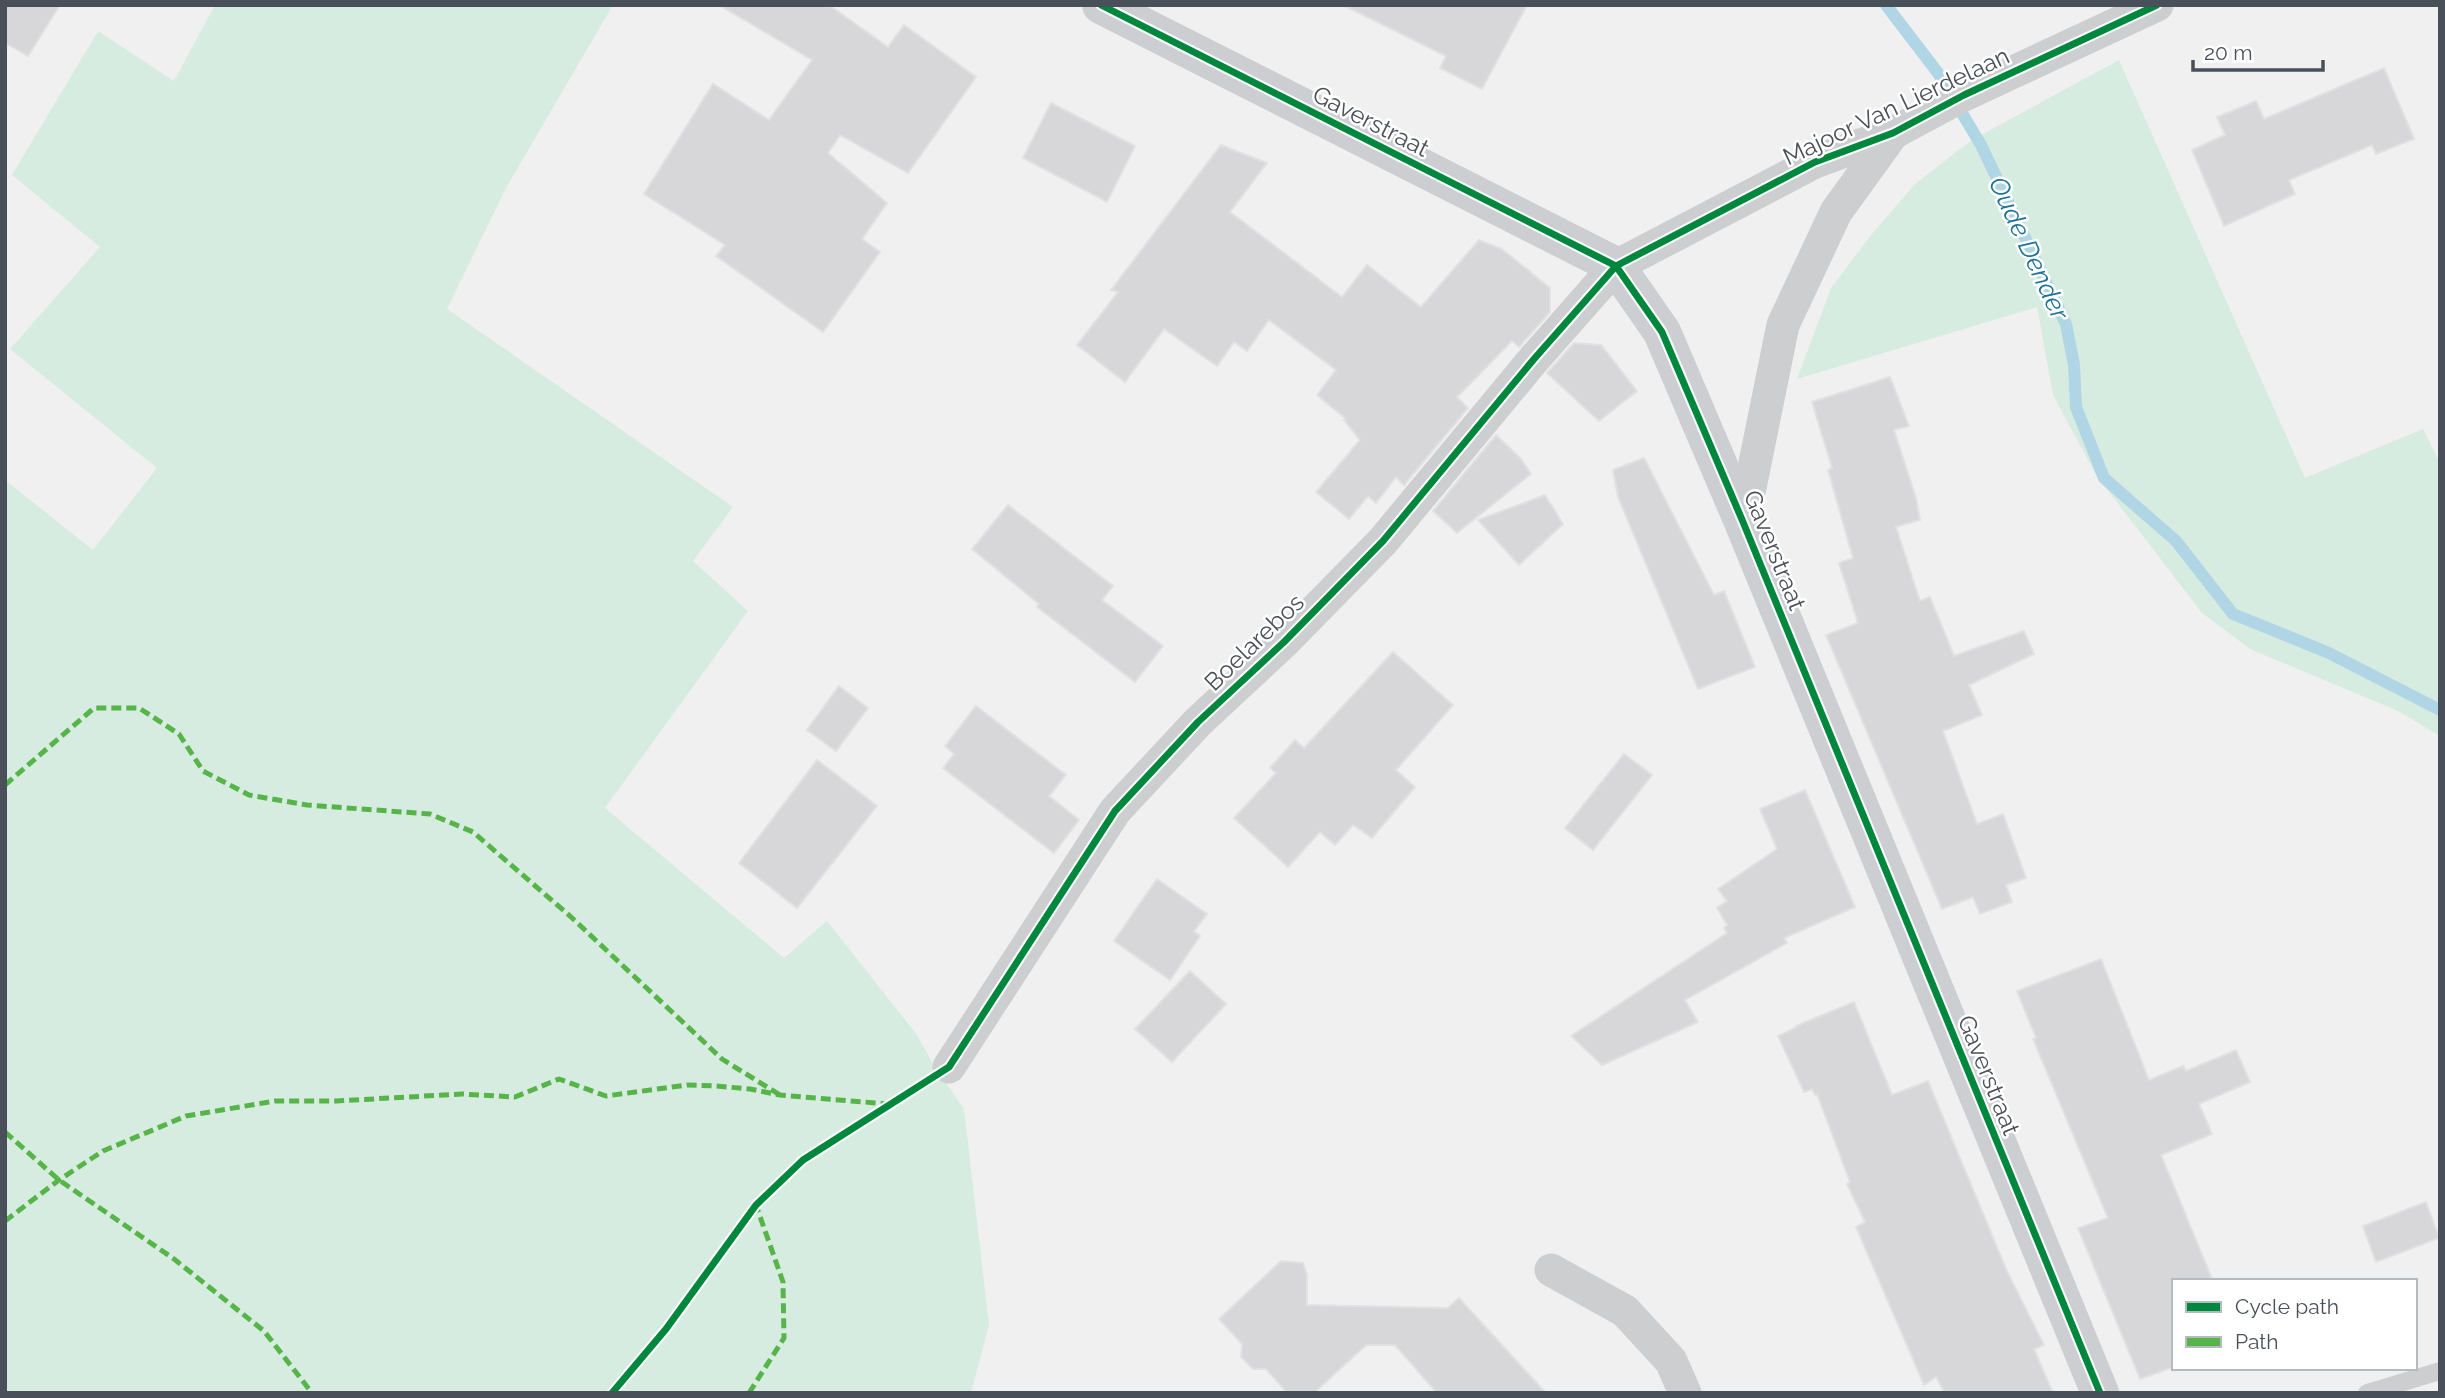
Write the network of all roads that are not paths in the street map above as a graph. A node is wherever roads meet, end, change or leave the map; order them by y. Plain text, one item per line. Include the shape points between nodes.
1 (1101, 5) edge
2 (2157, 5) edge
3 (1893, 133) junction
4 (1616, 267) junction
5 (1742, 522) junction
6 (949, 1067) dead end
7 (1551, 1270) dead end
8 (2440, 1371) edge
9 (1685, 1393) edge
10 (2100, 1393) edge
11 (2367, 1393) edge

1 - 4 street, Gaverstraat
2 - 3 street, Majoor Van Lierdelaan
3 - 4 street, Majoor Van Lierdelaan via 1815,162
3 - 5 street, Gaverstraat via 1836,212 1783,325
4 - 5 street, Gaverstraat via 1662,332
4 - 6 street, Boelarebos via 1383,541 1198,722 1115,811
5 - 10 street, Gaverstraat
7 - 9 street via 1625,1311 1671,1361
8 - 11 lane

